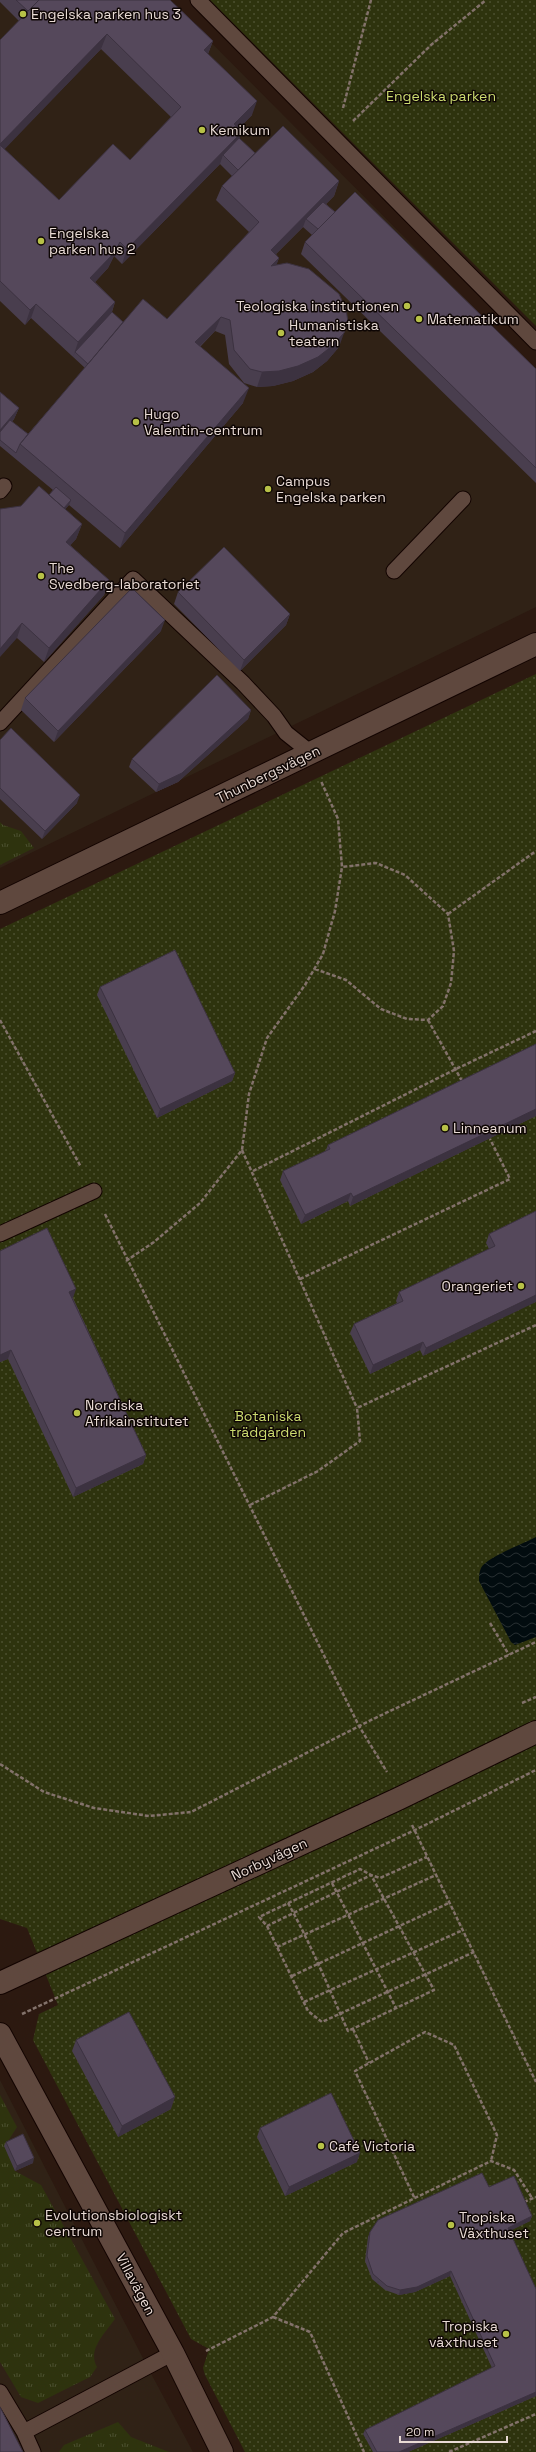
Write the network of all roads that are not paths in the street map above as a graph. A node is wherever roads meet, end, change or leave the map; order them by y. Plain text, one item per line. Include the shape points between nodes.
1 (198, 0) edge
2 (536, 342) edge
3 (463, 499) dead end
4 (394, 571) dead end
5 (536, 644) edge
6 (0, 723) edge
7 (311, 753) junction
8 (0, 903) edge
9 (94, 1191) road end
10 (0, 1234) edge
11 (536, 1732) edge
12 (0, 1983) edge
13 (0, 2034) edge
14 (176, 2358) junction
15 (0, 2392) edge
16 (24, 2432) junction
17 (33, 2452) edge
18 (222, 2452) edge

1 - 2 lane
3 - 4 lane
5 - 7 street, Thunbergsvägen
6 - 7 lane via 133,579 243,683 286,733
7 - 8 street, Thunbergsvägen
9 - 10 lane
11 - 12 street, Norbyvägen via 398,1799
13 - 14 street, Villavägen
14 - 16 lane
14 - 18 street, Villavägen
15 - 16 lane
16 - 17 lane

